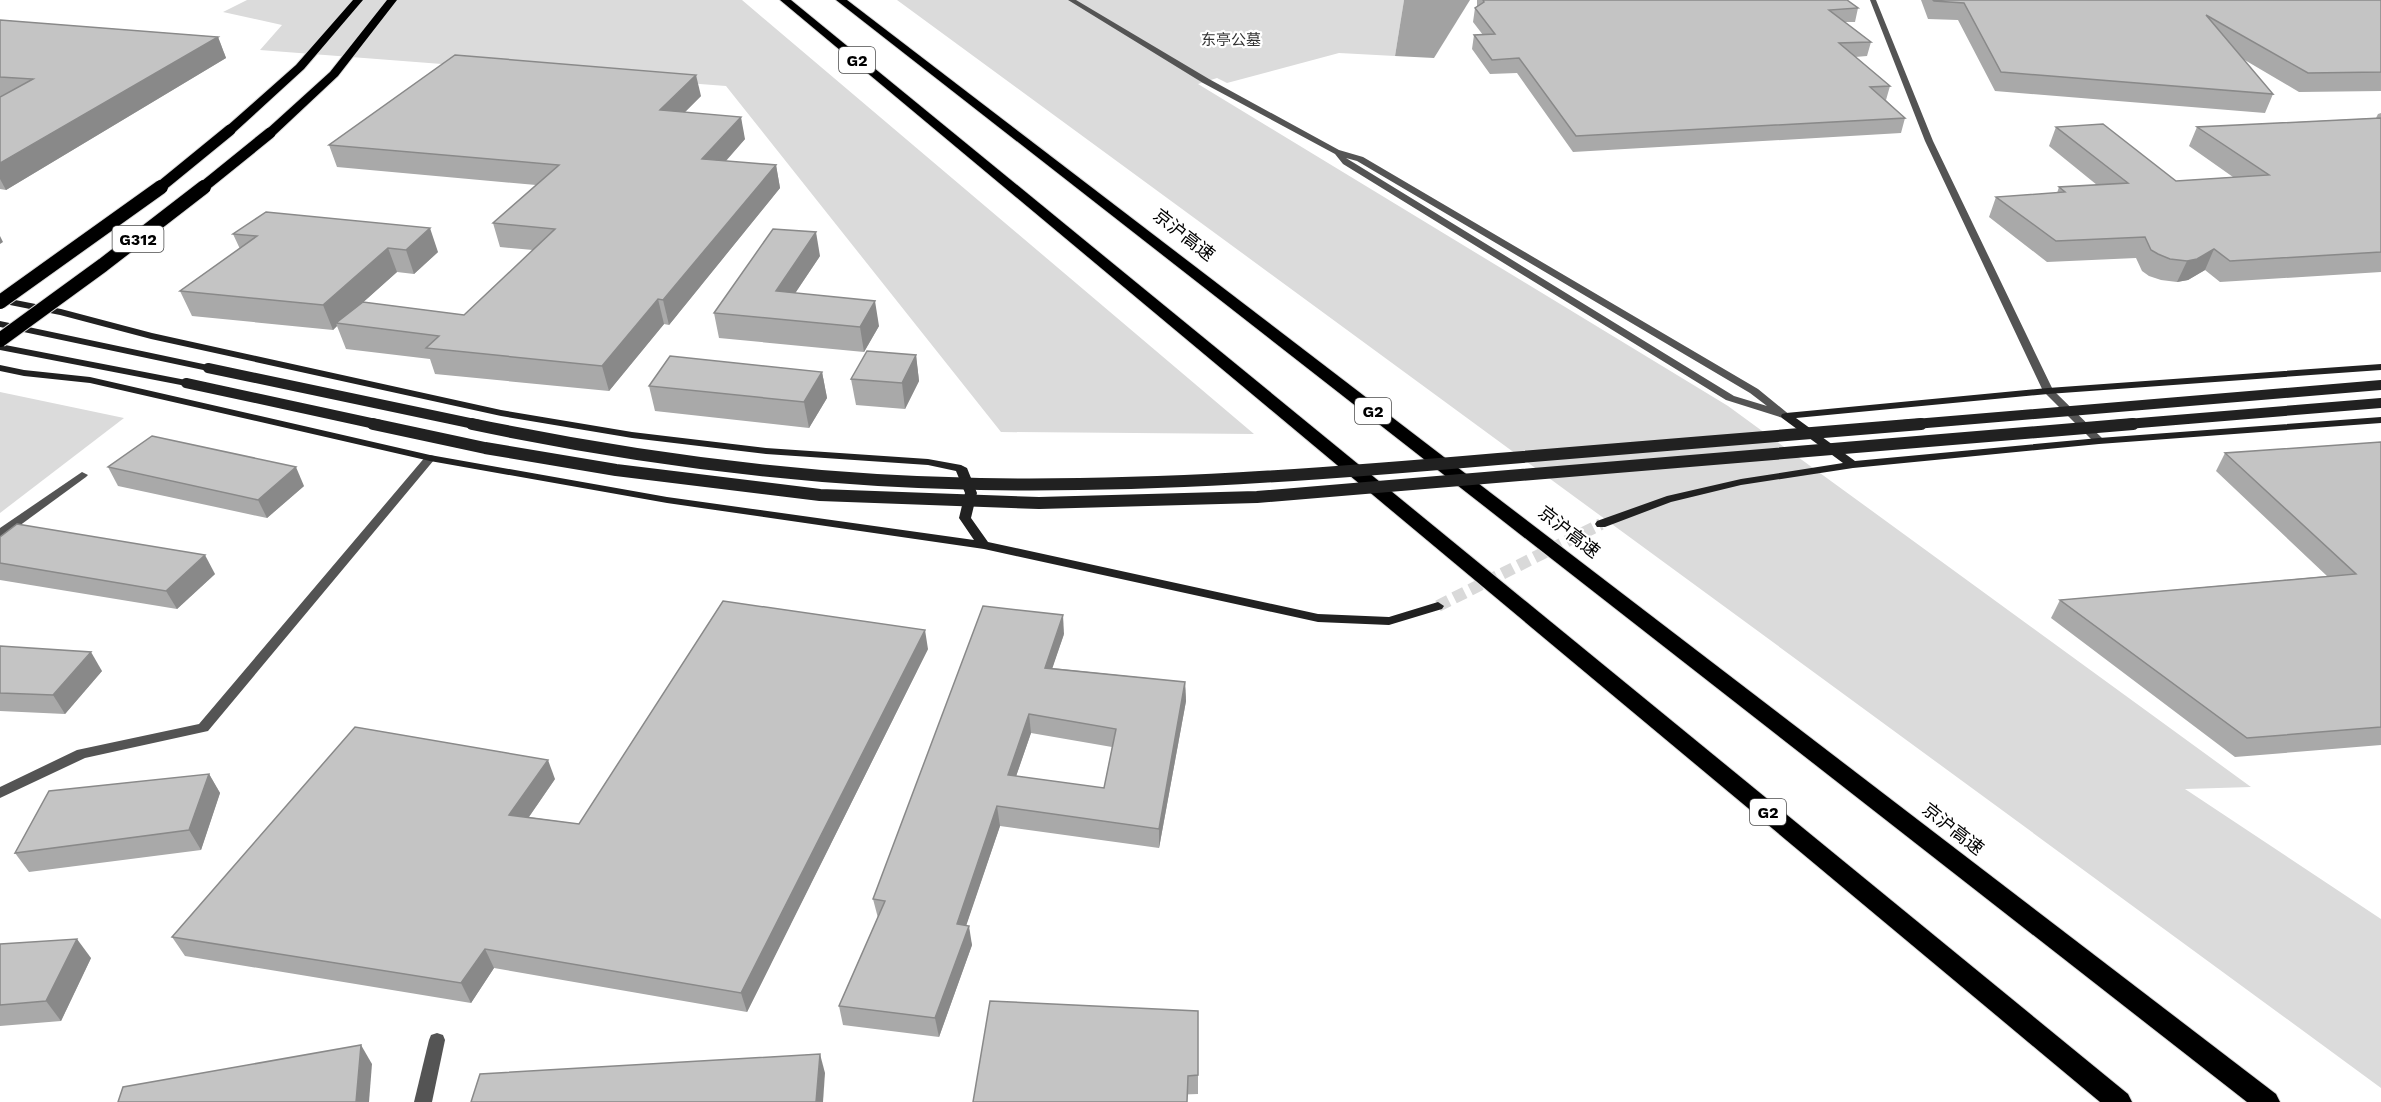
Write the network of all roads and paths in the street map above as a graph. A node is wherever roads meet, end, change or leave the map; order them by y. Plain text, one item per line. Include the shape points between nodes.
1 (358, 0) edge
2 (392, 0) edge
3 (785, 0) edge
4 (841, 0) edge
5 (1071, 0) edge
6 (1873, 0) edge
7 (1336, 152) junction
8 (0, 301) edge
9 (0, 324) edge
10 (0, 340) edge
11 (0, 347) edge
12 (2381, 367) edge
13 (0, 368) edge
14 (2381, 385) edge
15 (2048, 391) junction
16 (2381, 403) edge
17 (1786, 416) junction
18 (2381, 420) edge
19 (2099, 441) junction
20 (430, 458) junction
21 (1853, 465) junction
22 (82, 475) dead end
23 (1601, 524) tunnel mouth
24 (0, 534) edge
25 (984, 545) junction
26 (1438, 606) tunnel mouth
27 (0, 793) edge
28 (437, 1040) dead end
29 (423, 1102) edge
30 (2120, 1102) edge
31 (2267, 1102) edge

1 - 8 highway, G312, bridge via 300,67 230,130 151,195
2 - 10 highway, G312, bridge via 334,74 270,133 201,191
3 - 30 highway, G2
4 - 31 highway, 京沪高速 / G2
5 - 7 street via 1206,81
6 - 15 street via 1929,141
7 - 17 street via 1360,159 1754,391
7 - 17 street via 1346,162 1730,398
8 - 25 main road via 501,413 632,435 961,468 971,493 965,518
9 - 14 main road, bridge via 544,439 694,464 978,484 1145,483 1324,474
11 - 16 main road, bridge via 485,448 616,470 820,495 1039,503 1257,497
12 - 15 main road
13 - 20 main road via 90,380
15 - 17 main road
15 - 19 street
17 - 21 main road
18 - 19 main road
19 - 21 main road
20 - 25 main road via 667,500
20 - 27 street via 203,728 82,754
21 - 23 main road via 1741,482 1678,497
22 - 24 street
25 - 26 main road via 1318,618 1389,621
28 - 29 street

